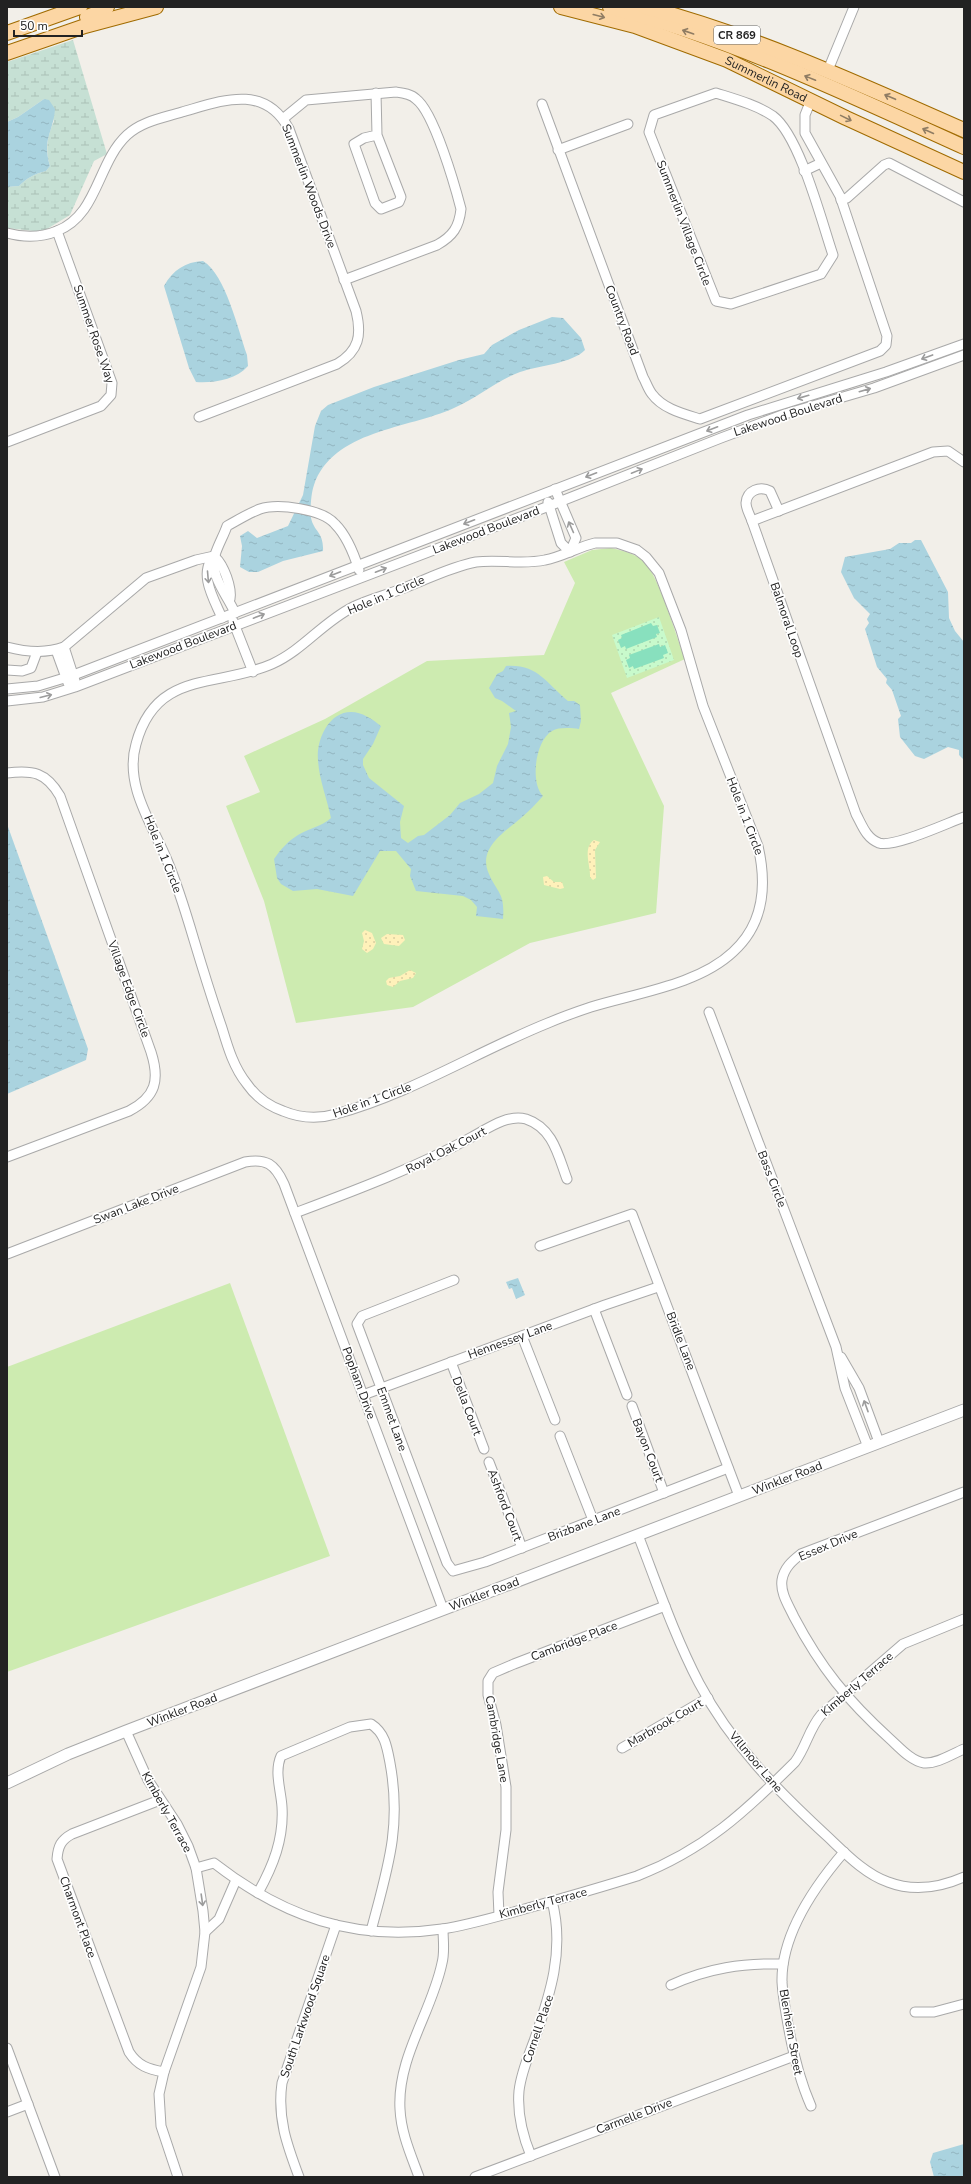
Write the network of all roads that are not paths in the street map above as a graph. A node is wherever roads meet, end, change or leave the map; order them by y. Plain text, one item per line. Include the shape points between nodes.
1 (80, 7) edge
2 (107, 7) edge
3 (156, 7) edge
4 (561, 7) edge
5 (610, 7) edge
6 (645, 7) edge
7 (854, 7) edge
8 (7, 32) edge
9 (7, 45) edge
10 (7, 53) edge
11 (828, 70) junction
12 (376, 93) junction
13 (811, 100) junction
14 (542, 104) dead end
15 (284, 118) junction
16 (628, 124) dead end
17 (964, 130) edge
18 (377, 135) junction
19 (964, 147) edge
20 (558, 150) junction
21 (821, 163) junction
22 (804, 171) junction
23 (964, 172) edge
24 (841, 200) junction
25 (964, 202) edge
26 (58, 231) junction
27 (7, 233) edge
28 (344, 280) junction
29 (964, 344) edge
30 (964, 355) edge
31 (744, 404) junction
32 (748, 415) junction
33 (199, 417) dead end
34 (752, 426) junction
35 (7, 442) edge
36 (964, 462) edge
37 (555, 489) junction
38 (545, 492) junction
39 (560, 502) junction
40 (549, 506) junction
41 (779, 511) junction
42 (752, 521) junction
43 (570, 552) junction
44 (214, 556) junction
45 (358, 565) junction
46 (362, 577) junction
47 (227, 598) junction
48 (215, 600) junction
49 (229, 615) junction
50 (234, 625) junction
51 (7, 647) edge
52 (60, 649) junction
53 (37, 652) junction
54 (7, 670) edge
55 (253, 672) junction
56 (70, 676) junction
57 (73, 687) junction
58 (7, 690) edge
59 (7, 701) edge
60 (7, 773) edge
61 (964, 817) edge
62 (709, 1012) dead end
63 (7, 1157) edge
64 (266, 1161) joint
65 (567, 1179) dead end
66 (295, 1213) junction
67 (540, 1246) dead end
68 (7, 1254) edge
69 (454, 1280) dead end
70 (658, 1287) junction
71 (594, 1309) junction
72 (522, 1336) junction
73 (836, 1347) junction
74 (451, 1362) junction
75 (381, 1388) junction
76 (363, 1395) junction
77 (627, 1395) dead end
78 (632, 1406) dead end
79 (964, 1410) edge
80 (555, 1420) dead end
81 (560, 1436) dead end
82 (879, 1442) junction
83 (868, 1447) junction
84 (484, 1449) dead end
85 (489, 1462) dead end
86 (728, 1468) junction
87 (964, 1492) edge
88 (664, 1493) junction
89 (738, 1496) junction
90 (593, 1520) junction
91 (638, 1535) junction
92 (522, 1548) junction
93 (445, 1558) joint
94 (665, 1606) junction
95 (443, 1609) junction
96 (964, 1619) edge
97 (488, 1681) joint
98 (844, 1694) junction
99 (708, 1698) junction
100 (126, 1731) junction
101 (622, 1748) dead end
102 (964, 1749) edge
103 (7, 1783) edge
104 (772, 1785) junction
105 (160, 1800) junction
106 (844, 1852) junction
107 (196, 1868) junction
108 (964, 1877) edge
109 (236, 1880) junction
110 (258, 1893) junction
111 (552, 1901) junction
112 (499, 1916) junction
113 (336, 1925) junction
114 (443, 1929) junction
115 (371, 1931) junction
116 (204, 1932) junction
117 (783, 1964) junction
118 (671, 1985) dead end
119 (964, 2004) edge
120 (915, 2012) dead end
121 (7, 2048) edge
122 (794, 2056) junction
123 (164, 2072) junction
124 (28, 2104) junction
125 (811, 2106) dead end
126 (7, 2112) edge
127 (530, 2156) junction
128 (55, 2177) edge
129 (178, 2177) edge
130 (299, 2177) edge
131 (419, 2177) edge
132 (475, 2177) edge

1 - 8 main road
2 - 9 main road via 94,15
3 - 10 main road via 85,26
4 -> 13 main road, Summerlin Road / CR 869 via 635,26 697,48
19 -> 5 main road via 779,66 677,28
6 - 11 main road, CR 869 via 709,25
7 - 11 street
17 -> 11 main road, CR 869
12 - 15 street via 306,100
12 - 18 street
12 - 28 street via 408,94 425,108 458,198 461,209 460,221 447,240
13 - 21 street, Country Road via 805,115 804,127
13 -> 23 main road, Summerlin Road / CR 869
14 - 20 street, Country Road
15 - 26 street, Summerlin Woods Drive via 257,101 235,98 144,124 127,135 112,153 83,212
15 - 28 street, Summerlin Woods Drive
16 - 20 street
18 - 18 street via 401,197 399,202 381,209 375,203 354,144
20 - 31 street, Country Road via 643,377 652,394 664,404 700,419
21 - 22 street
21 - 24 street, Country Road
22 - 22 street, Summerlin Village Circle via 792,143 773,117 739,100 716,93 654,115 649,132 716,301 731,304 821,274 828,264 833,255
24 - 25 street via 847,198 889,163
24 - 31 street, Country Road via 887,336 886,345 880,351
26 - 27 street, Summerlin Woods Drive via 39,237
26 - 35 street, Summer Rose Way via 112,383 111,395 101,406
28 - 33 street, Summerlin Woods Drive via 356,311 360,331 354,350 346,358
29 -> 32 street, Lakewood Boulevard via 886,372
34 -> 30 street, Lakewood Boulevard via 881,386
31 - 32 street
32 - 34 street
32 -> 37 street, Lakewood Boulevard
39 -> 34 street, Lakewood Boulevard
36 - 41 street via 948,451 933,452
37 - 38 street, Lakewood Boulevard
37 - 39 street
38 - 40 street
38 -> 45 street, Lakewood Boulevard
39 - 40 street, Lakewood Boulevard
43 -> 39 street via 576,538
40 - 43 street via 561,543
46 -> 40 street, Lakewood Boulevard
41 - 42 street
41 - 42 street, Balmoral Loop via 770,491 753,490 747,497 747,508
42 - 61 street, Balmoral Loop via 856,814 867,835 879,843 892,844
43 - 55 street, Hole in 1 Circle via 541,561 479,562 445,570 406,588 353,607 323,627 291,654
43 - 55 street, Hole in 1 Circle via 595,543 622,545 637,550 659,573 681,630 703,706 758,846 764,884 758,916 736,950 701,972 654,990 591,1007 551,1022 427,1079 366,1104 327,1116 295,1116 269,1105 253,1092 240,1074 214,1005 186,913 167,860 139,798 134,776 134,755 142,727 162,701 190,684
44 - 45 street via 227,526 261,509 291,507 316,513 335,523
44 - 47 street via 221,564 231,592
44 -> 48 street via 208,563 207,578
44 - 52 street via 146,578
45 - 46 street
45 -> 49 street, Lakewood Boulevard
50 -> 46 street, Lakewood Boulevard
47 - 48 street
47 - 49 street
48 - 49 street
49 - 50 street
49 - 56 street, Lakewood Boulevard
50 - 55 street
50 - 57 street, Lakewood Boulevard
51 - 53 street
52 - 53 street
52 - 56 street
53 - 54 street via 31,668 22,671
56 - 57 street
56 - 58 street, Lakewood Boulevard via 38,686
59 -> 57 street, Lakewood Boulevard via 43,697
60 - 63 street, Village Edge Circle via 36,773 46,778 60,796 156,1065 156,1076 151,1093 134,1109
62 - 73 street, Bass Circle
64 - 66 street, Popham Drive via 280,1174
64 - 68 street, Swan Lake Drive via 245,1162
65 - 66 street, Royal Oak Court via 549,1135 533,1122 514,1118 495,1124 413,1168
66 - 76 street, Popham Drive
67 - 70 street, Bridle Lane via 632,1214
69 - 75 street, Emmet Lane via 362,1316 357,1324
70 - 71 street, Hennessey Lane
70 - 86 street, Bridle Lane
71 - 72 street, Hennessey Lane
71 - 77 street
72 - 74 street, Hennessey Lane
72 - 80 street
82 -> 73 street, Bass Circle via 859,1388
73 - 83 street, Bass Circle via 845,1388
74 - 75 street, Hennessey Lane
74 - 84 street, Della Court
75 - 76 street, Hennessey Lane
75 - 93 street, Emmet Lane
76 - 95 street, Popham Drive
78 - 88 street, Bayon Court
79 - 82 street, Winkler Road
81 - 90 street
82 - 83 street, Winkler Road
83 - 89 street, Winkler Road
85 - 92 street, Ashford Court
86 - 88 street, Brizbane Lane
86 - 89 street, Bridle Lane
87 - 98 street, Essex Drive via 801,1554 785,1570 782,1581 786,1601 810,1647
88 - 90 street, Brizbane Lane
89 - 91 street, Winkler Road
90 - 92 street, Brizbane Lane
91 - 94 street, Villmoor Lane
91 - 95 street, Winkler Road
92 - 93 street, Brizbane Lane via 454,1571
94 - 97 street, Cambridge Place via 514,1664 493,1673
94 - 99 street, Villmoor Lane via 688,1661
95 - 100 street, Winkler Road
96 - 98 street, Kimberly Terrace via 903,1644
97 - 112 street, Cambridge Lane via 488,1695 496,1725 506,1787 506,1830 498,1892
98 - 102 street, Essex Drive via 913,1759 924,1763 933,1762
98 - 104 street, Kimberly Terrace via 814,1724 802,1753
99 - 101 street, Marbrook Court
99 - 104 street, Villmoor Lane via 738,1743
100 - 103 street, Winkler Road via 68,1754
100 - 105 street, Kimberly Terrace
104 - 106 street, Villmoor Lane
104 - 111 street, Kimberly Terrace via 714,1835 679,1858 638,1876
105 - 107 street, Kimberly Terrace via 177,1824
105 - 123 street, Charmont Place via 72,1834 64,1839 58,1848 57,1858 129,2052 135,2062 143,2067
106 - 108 street, Villmoor Lane via 880,1879 901,1886 934,1887
106 - 117 street, Blenheim Street via 820,1882 802,1913 789,1941
107 - 109 street, Kimberly Terrace via 214,1863
107 -> 116 street via 204,1911
109 - 110 street, Kimberly Terrace
109 - 116 street via 219,1919
110 - 113 street, Kimberly Terrace via 291,1911
110 - 115 street via 274,1863 281,1830 282,1808 276,1766 281,1756 290,1750 350,1727 371,1724 380,1730 387,1749 395,1808 391,1855
111 - 112 street, Kimberly Terrace
111 - 127 street, Cornell Place via 557,1932 554,1976 519,2089 520,2123
112 - 114 street, Kimberly Terrace
113 - 115 street, Kimberly Terrace
113 - 130 street, South Larkwood Square via 285,2071 281,2090 283,2132
114 - 115 street, Kimberly Terrace
114 - 131 street via 443,1962 409,2056 401,2087 402,2130
116 - 123 street via 201,1967
117 - 118 street via 740,1965 715,1969
117 - 122 street, Blenheim Street via 783,1995
119 - 120 street via 934,2012
121 - 124 street
122 - 125 street, Blenheim Street
122 - 127 street, Carmelle Drive
123 - 129 street via 159,2094 159,2115 166,2145
124 - 126 street
124 - 128 street
127 - 132 street, Carmelle Drive

